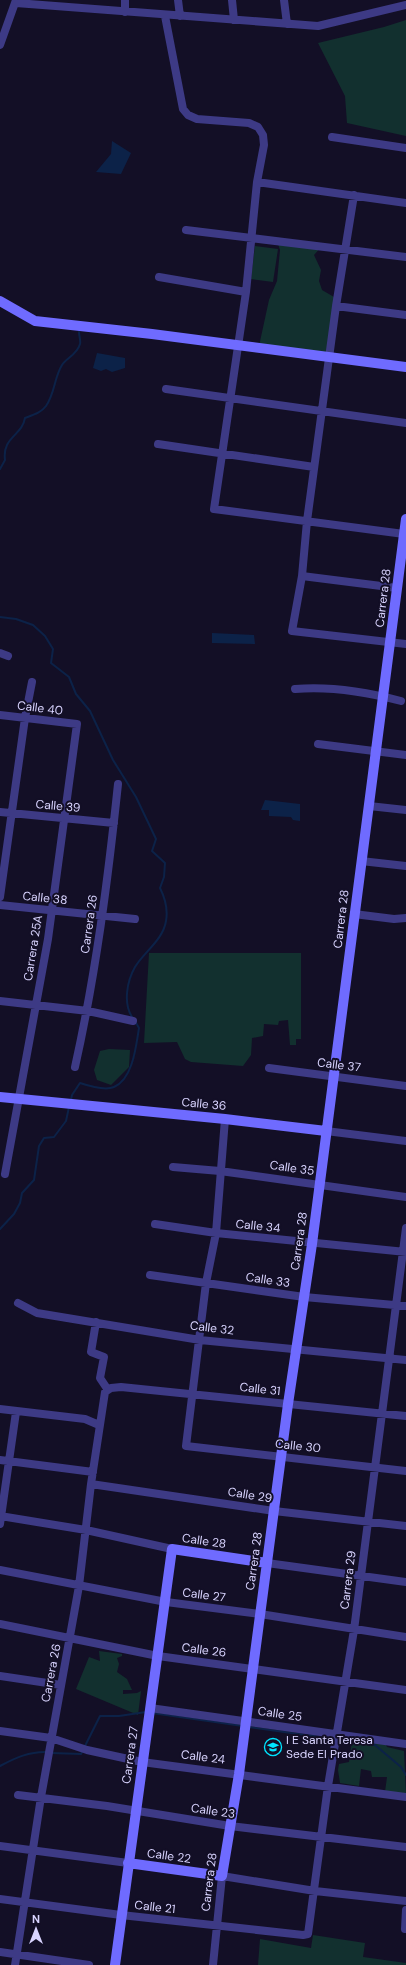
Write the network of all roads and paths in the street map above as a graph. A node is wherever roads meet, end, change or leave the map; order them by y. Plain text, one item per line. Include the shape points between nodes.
1 (126, 0) edge
2 (178, 0) edge
3 (232, 0) edge
4 (284, 0) edge
5 (16, 1) edge
6 (66, 3) edge
7 (406, 5) edge
8 (125, 12) junction
9 (164, 16) junction
10 (180, 16) junction
11 (234, 20) junction
12 (287, 24) junction
13 (0, 45) edge
14 (332, 137) dead end
15 (406, 148) edge
16 (257, 182) junction
17 (354, 195) junction
18 (406, 203) edge
19 (186, 230) dead end
20 (251, 238) junction
21 (345, 249) junction
22 (406, 257) edge
23 (158, 277) dead end
24 (246, 292) junction
25 (0, 301) edge
26 (336, 306) junction
27 (406, 315) edge
28 (238, 346) junction
29 (330, 358) junction
30 (406, 367) edge
31 (166, 389) dead end
32 (229, 397) junction
33 (322, 412) junction
34 (406, 423) edge
35 (158, 444) dead end
36 (222, 453) junction
37 (314, 467) junction
38 (406, 519) edge
39 (307, 521) junction
40 (404, 534) junction
41 (302, 576) junction
42 (397, 588) junction
43 (390, 642) junction
44 (406, 644) edge
45 (32, 682) dead end
46 (295, 689) dead end
47 (383, 696) junction
48 (401, 701) dead end
49 (0, 715) edge
50 (25, 718) junction
51 (77, 724) joint
52 (318, 744) dead end
53 (376, 751) junction
54 (406, 755) edge
55 (118, 784) dead end
56 (368, 806) junction
57 (406, 810) edge
58 (0, 812) edge
59 (13, 814) junction
60 (63, 819) junction
61 (114, 823) junction
62 (361, 861) junction
63 (406, 866) edge
64 (0, 897) edge
65 (0, 905) edge
66 (51, 911) junction
67 (354, 914) junction
68 (103, 915) junction
69 (406, 918) edge
70 (135, 919) dead end
71 (0, 1001) edge
72 (36, 1005) junction
73 (88, 1011) junction
74 (132, 1021) dead end
75 (75, 1066) dead end
76 (269, 1068) dead end
77 (333, 1077) junction
78 (406, 1086) edge
79 (0, 1098) edge
80 (20, 1099) junction
81 (225, 1119) junction
82 (326, 1132) junction
83 (406, 1141) edge
84 (173, 1167) dead end
85 (220, 1170) junction
86 (5, 1174) dead end
87 (319, 1184) junction
88 (406, 1197) edge
89 (155, 1224) dead end
90 (406, 1228) edge
91 (216, 1234) junction
92 (312, 1244) junction
93 (404, 1252) edge
94 (150, 1275) dead end
95 (206, 1283) junction
96 (304, 1297) junction
97 (18, 1303) dead end
98 (395, 1305) junction
99 (406, 1306) edge
100 (96, 1322) junction
101 (200, 1340) junction
102 (296, 1348) junction
103 (389, 1357) junction
104 (406, 1360) edge
105 (109, 1390) junction
106 (194, 1394) junction
107 (288, 1404) junction
108 (0, 1410) edge
109 (16, 1412) junction
110 (382, 1413) junction
111 (406, 1416) edge
112 (99, 1425) junction
113 (282, 1456) junction
114 (4, 1460) edge
115 (375, 1467) junction
116 (406, 1471) edge
117 (92, 1472) junction
118 (91, 1484) junction
119 (274, 1511) junction
120 (0, 1519) edge
121 (367, 1522) junction
122 (406, 1526) edge
123 (86, 1530) junction
124 (172, 1549) junction
125 (267, 1563) junction
126 (0, 1570) edge
127 (360, 1577) junction
128 (406, 1582) edge
129 (79, 1586) junction
130 (166, 1602) junction
131 (260, 1614) junction
132 (0, 1624) edge
133 (354, 1630) junction
134 (406, 1637) edge
135 (70, 1639) junction
136 (158, 1656) junction
137 (253, 1668) junction
138 (0, 1676) edge
139 (346, 1682) junction
140 (61, 1685) junction
141 (406, 1690) edge
142 (150, 1708) junction
143 (246, 1721) junction
144 (0, 1730) edge
145 (336, 1734) junction
146 (51, 1738) junction
147 (406, 1744) edge
148 (142, 1762) junction
149 (239, 1774) junction
150 (328, 1786) junction
151 (18, 1794) dead end
152 (41, 1797) junction
153 (406, 1797) edge
154 (136, 1812) junction
155 (230, 1826) junction
156 (321, 1838) junction
157 (0, 1846) edge
158 (406, 1847) edge
159 (32, 1850) junction
160 (128, 1863) junction
161 (222, 1876) junction
162 (315, 1891) junction
163 (0, 1899) edge
164 (24, 1902) junction
165 (406, 1902) edge
166 (406, 1910) edge
167 (121, 1915) junction
168 (217, 1926) junction
169 (404, 1929) dead end
170 (308, 1934) joint
171 (0, 1952) edge
172 (17, 1954) junction
173 (15, 1965) edge
174 (89, 1965) edge
175 (115, 1965) edge
176 (213, 1965) edge

1 - 8 street
2 - 10 street
3 - 11 street
4 - 12 street
5 - 6 street
5 - 13 street
6 - 8 street
7 - 12 street via 318,26
8 - 9 street
9 - 10 street
9 - 16 street via 182,108 188,115 197,119 249,123 258,127 263,135 264,145
10 - 11 street
11 - 12 street
14 - 15 street
16 - 17 street
16 - 20 street
17 - 18 street
17 - 21 street
19 - 20 street
20 - 21 street
20 - 24 street
21 - 22 street
21 - 26 street
23 - 24 street
24 - 28 street
25 - 28 street via 35,321
26 - 27 street
26 - 29 street
28 - 29 street
28 - 32 street
29 - 30 street
29 - 33 street
31 - 32 street
32 - 33 street
32 - 36 street
33 - 34 street
33 - 37 street
35 - 36 street
36 - 37 street
36 - 39 street via 214,508
37 - 39 street
38 - 40 street, Carrera 28
39 - 40 street
39 - 41 street
40 - 42 street, Carrera 28
41 - 42 street
41 - 43 street via 292,631
42 - 43 street, Carrera 28
43 - 44 street
43 - 47 street, Carrera 28
45 - 50 street
46 - 47 street via 316,687
47 - 48 street
47 - 53 street, Carrera 28
49 - 50 street, Calle 40
50 - 51 street, Calle 40
50 - 59 street
51 - 60 street, Carrera 25A
52 - 53 street
53 - 54 street
53 - 56 street, Carrera 28
55 - 61 street, Carrera 26
56 - 57 street
56 - 62 street, Carrera 28
58 - 59 street, Calle 39
59 - 60 street, Calle 39
59 - 64 street
60 - 61 street, Calle 39
60 - 66 street, Carrera 25A
61 - 68 street, Carrera 26
62 - 63 street
62 - 67 street, Carrera 28
65 - 66 street, Calle 38
66 - 68 street, Calle 38
66 - 72 street, Carrera 25A
67 - 69 street
67 - 77 street, Carrera 28
68 - 70 street, Calle 38
68 - 73 street, Carrera 26
71 - 72 street
72 - 73 street
72 - 80 street, Carrera 25A
73 - 74 street
73 - 75 street, Carrera 26
76 - 77 street, Calle 37
77 - 78 street, Calle 37
77 - 82 street, Carrera 28
79 - 80 street, Calle 36
80 - 81 street, Calle 36
80 - 86 street, Carrera 25A
81 - 82 street, Calle 36
81 - 85 street
82 - 83 street, Calle 36
82 - 87 street, Carrera 28
84 - 85 street, Calle 35
85 - 87 street, Calle 35
85 - 91 street
87 - 88 street, Calle 35
87 - 92 street, Carrera 28
89 - 91 street, Calle 34
90 - 93 street, Carrera 29
91 - 92 street, Calle 34
91 - 95 street
92 - 93 street, Calle 34
92 - 96 street, Carrera 28
93 - 98 street, Carrera 29
94 - 95 street, Calle 33
95 - 96 street, Calle 33
95 - 101 street
96 - 98 street, Calle 33
96 - 102 street, Carrera 28
97 - 100 street, Calle 32 via 37,1313
98 - 99 street, Calle 33
98 - 103 street, Carrera 29
100 - 101 street, Calle 32
100 - 105 street via 91,1352 104,1357 100,1378
101 - 102 street, Calle 32
101 - 106 street
102 - 103 street, Calle 32
102 - 107 street, Carrera 28
103 - 104 street, Calle 32
103 - 110 street, Carrera 29
105 - 106 street, Calle 31 via 122,1387
105 - 112 street, Carrera 26 via 103,1398
106 - 107 street, Calle 31
106 - 113 street, Calle 30 via 187,1447
107 - 110 street, Calle 31
107 - 113 street, Carrera 28
108 - 109 street
109 - 112 street via 85,1419
109 - 114 street
110 - 111 street, Calle 31
110 - 115 street, Carrera 29
112 - 117 street, Carrera 26
113 - 115 street, Calle 30
113 - 119 street, Carrera 28
114 - 117 street
114 - 120 street
115 - 116 street, Calle 30
115 - 121 street, Carrera 29
117 - 118 street, Carrera 26
118 - 119 street, Calle 29
118 - 123 street, Carrera 26
119 - 121 street, Calle 29
119 - 125 street, Carrera 28
120 - 123 street, Calle 28
121 - 122 street, Calle 29
121 - 127 street, Carrera 29
123 - 124 street, Calle 28
123 - 129 street, Carrera 26
124 - 125 street, Calle 28
124 - 130 street, Carrera 27
125 - 127 street, Calle 28
125 - 131 street, Carrera 28
126 - 129 street, Calle 27
127 - 128 street, Calle 28
127 - 133 street, Carrera 29
129 - 130 street, Calle 27
129 - 135 street, Carrera 26
130 - 131 street, Calle 27
130 - 136 street, Carrera 27
131 - 133 street, Calle 27
131 - 137 street, Carrera 28
132 - 135 street, Calle 26
133 - 134 street, Calle 27
133 - 139 street, Carrera 29
135 - 136 street, Calle 26
135 - 140 street, Carrera 26
136 - 137 street, Calle 26
136 - 142 street, Carrera 27
137 - 139 street, Calle 26
137 - 143 street, Carrera 28
138 - 140 street
139 - 141 street, Calle 26
139 - 145 street, Carrera 29
140 - 146 street, Carrera 26
142 - 143 street, Calle 25
142 - 148 street, Carrera 27
143 - 145 street, Calle 25
143 - 149 street, Carrera 28
144 - 146 street, Calle 24
145 - 147 street, Calle 25
145 - 150 street, Carrera 29
146 - 148 street, Calle 24 via 87,1750
146 - 152 street, Carrera 26
148 - 149 street, Calle 24
148 - 154 street, Carrera 27
149 - 150 street, Calle 24
149 - 155 street, Carrera 28
150 - 153 street, Calle 24
150 - 156 street, Carrera 29
151 - 152 street, Calle 23
152 - 154 street, Calle 23
152 - 159 street, Carrera 26
154 - 155 street, Calle 23
154 - 160 street, Carrera 27
155 - 156 street, Calle 23
155 - 161 street, Carrera 28
156 - 158 street, Calle 23
156 - 162 street, Carrera 29
157 - 159 street, Calle 22
159 - 160 street, Calle 22
159 - 164 street, Carrera 26
160 - 161 street, Calle 22
160 - 167 street, Carrera 27
161 - 162 street, Calle 22
161 - 168 street, Carrera 28
162 - 165 street, Calle 22
162 - 170 street, Carrera 29
163 - 164 street, Calle 21
164 - 167 street, Calle 21
164 - 172 street, Carrera 26
166 - 169 street
167 - 168 street, Calle 21
167 - 175 street, Carrera 27
168 - 170 street, Calle 21
168 - 176 street, Carrera 28
171 - 172 street
172 - 173 street, Carrera 26
172 - 174 street

